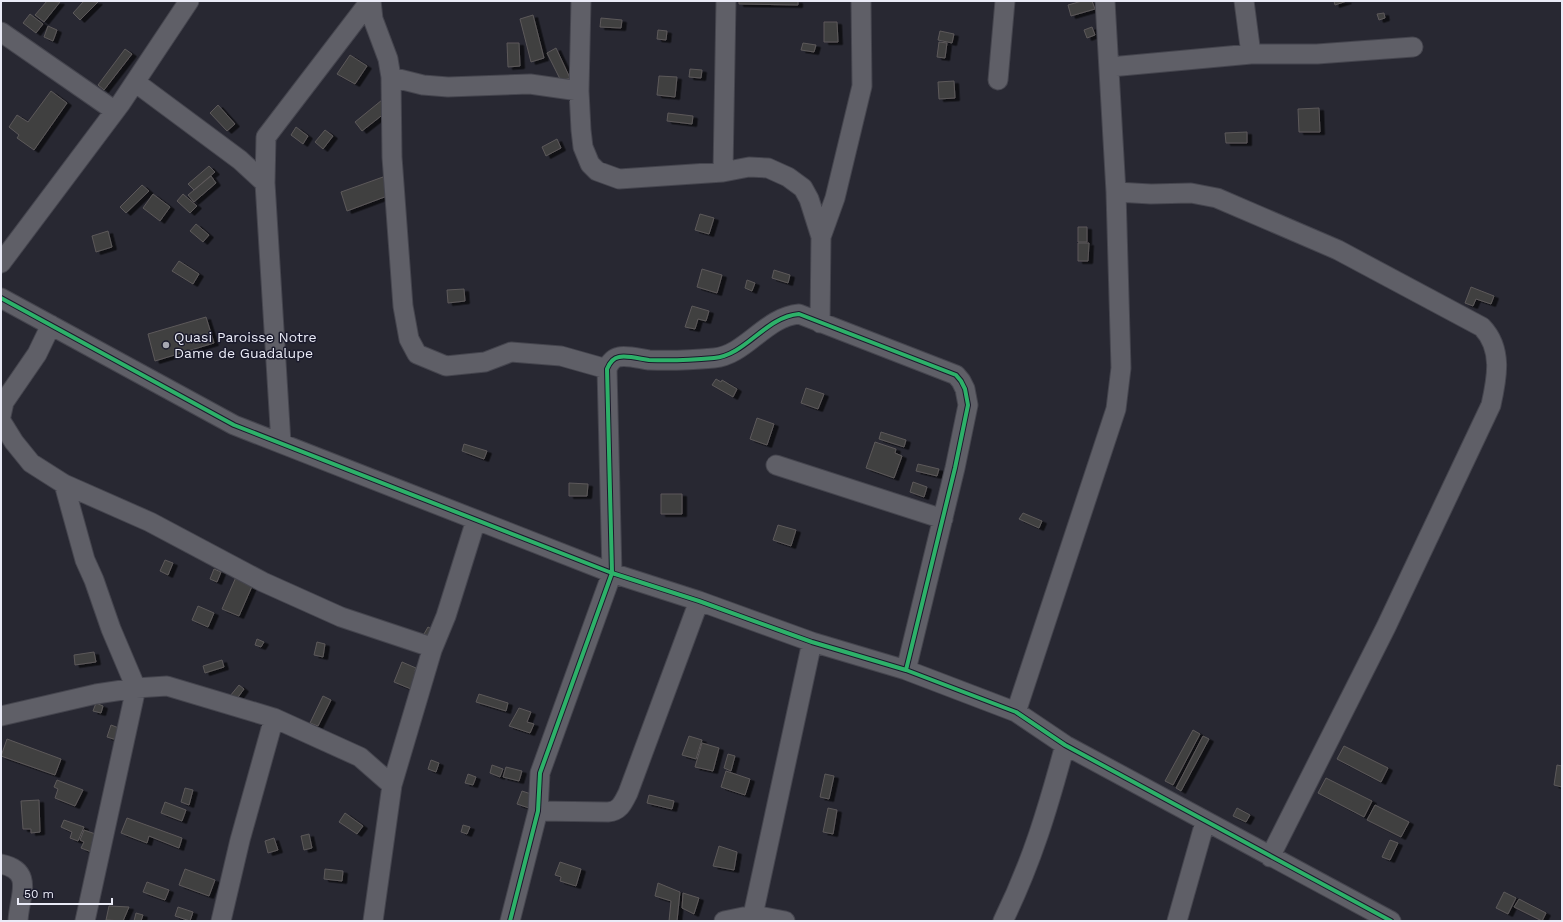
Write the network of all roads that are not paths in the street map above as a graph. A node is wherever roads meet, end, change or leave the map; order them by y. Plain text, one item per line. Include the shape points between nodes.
1 (189, 1) edge
2 (371, 1) edge
3 (581, 1) edge
4 (726, 1) edge
5 (860, 1) edge
6 (1005, 1) edge
7 (1105, 1) edge
8 (1244, 1) edge
9 (1, 32) edge
10 (1413, 47) dead end
11 (1252, 54) junction
12 (1110, 67) junction
13 (391, 77) junction
14 (998, 80) dead end
15 (135, 82) junction
16 (580, 90) junction
17 (115, 111) junction
18 (723, 172) junction
19 (265, 182) junction
20 (1116, 192) junction
21 (821, 237) junction
22 (1, 263) edge
23 (1, 298) edge
24 (820, 323) junction
25 (51, 325) junction
26 (607, 369) junction
27 (1, 416) edge
28 (1, 421) edge
29 (281, 443) junction
30 (776, 465) dead end
31 (64, 484) junction
32 (943, 519) junction
33 (476, 520) junction
34 (612, 573) junction
35 (699, 601) junction
36 (812, 642) junction
37 (432, 650) junction
38 (906, 670) junction
39 (136, 688) junction
40 (1016, 712) junction
41 (1, 716) edge
42 (274, 718) junction
43 (1065, 745) junction
44 (392, 785) junction
45 (538, 811) junction
46 (1205, 822) junction
47 (1270, 857) junction
48 (1, 864) edge
49 (753, 915) junction
50 (18, 921) edge
51 (85, 921) edge
52 (221, 921) edge
53 (373, 921) edge
54 (510, 921) edge
55 (724, 921) edge
56 (785, 921) edge
57 (1003, 921) edge
58 (1177, 921) edge
59 (1391, 921) edge

1 - 15 street
2 - 13 street via 371,12 388,59
2 - 19 street via 266,137
3 - 16 street
4 - 18 street
5 - 21 street via 862,86 835,198
6 - 14 street
7 - 12 street
8 - 11 street
9 - 17 street
10 - 11 street via 1317,54
11 - 12 street
12 - 20 street
13 - 16 street via 429,86 530,84
13 - 26 street via 392,157 404,306 409,339 418,354 446,366 485,362 511,352 554,356
15 - 17 street
15 - 19 street via 240,160
16 - 18 street via 583,147 590,164 597,171 619,179
17 - 22 street
18 - 21 street via 749,167 768,168 788,177 803,188
19 - 29 street
20 - 40 street via 1121,368 1116,409
20 - 47 street via 1191,193 1217,198 1338,250 1482,326 1488,333 1497,357 1491,405 1386,627
21 - 24 street
23 - 25 street
24 - 26 street via 799,314 788,315 729,354 716,358 673,361 619,356 610,362
24 - 32 street via 956,376 961,381 968,405
25 - 27 street via 37,354 4,402
25 - 29 street via 234,425
26 - 34 street
28 - 31 street via 31,463
29 - 33 street
30 - 32 street
31 - 37 street via 150,522 284,592 341,617 425,645
31 - 39 street via 85,560
32 - 38 street
33 - 34 street
33 - 37 street via 446,616
34 - 35 street
34 - 45 street via 540,773
35 - 36 street
35 - 45 street via 628,793 619,809 608,812
36 - 38 street
36 - 49 street
37 - 44 street
38 - 40 street
39 - 41 street via 96,694
39 - 42 street via 167,686
39 - 51 street
40 - 43 street
42 - 44 street via 360,757
42 - 52 street via 240,840
43 - 46 street
43 - 57 street via 1042,828 1021,885
44 - 53 street
45 - 54 street
46 - 47 street
46 - 58 street
47 - 59 street
48 - 50 street via 17,869 21,875 22,900
49 - 55 street
49 - 56 street

